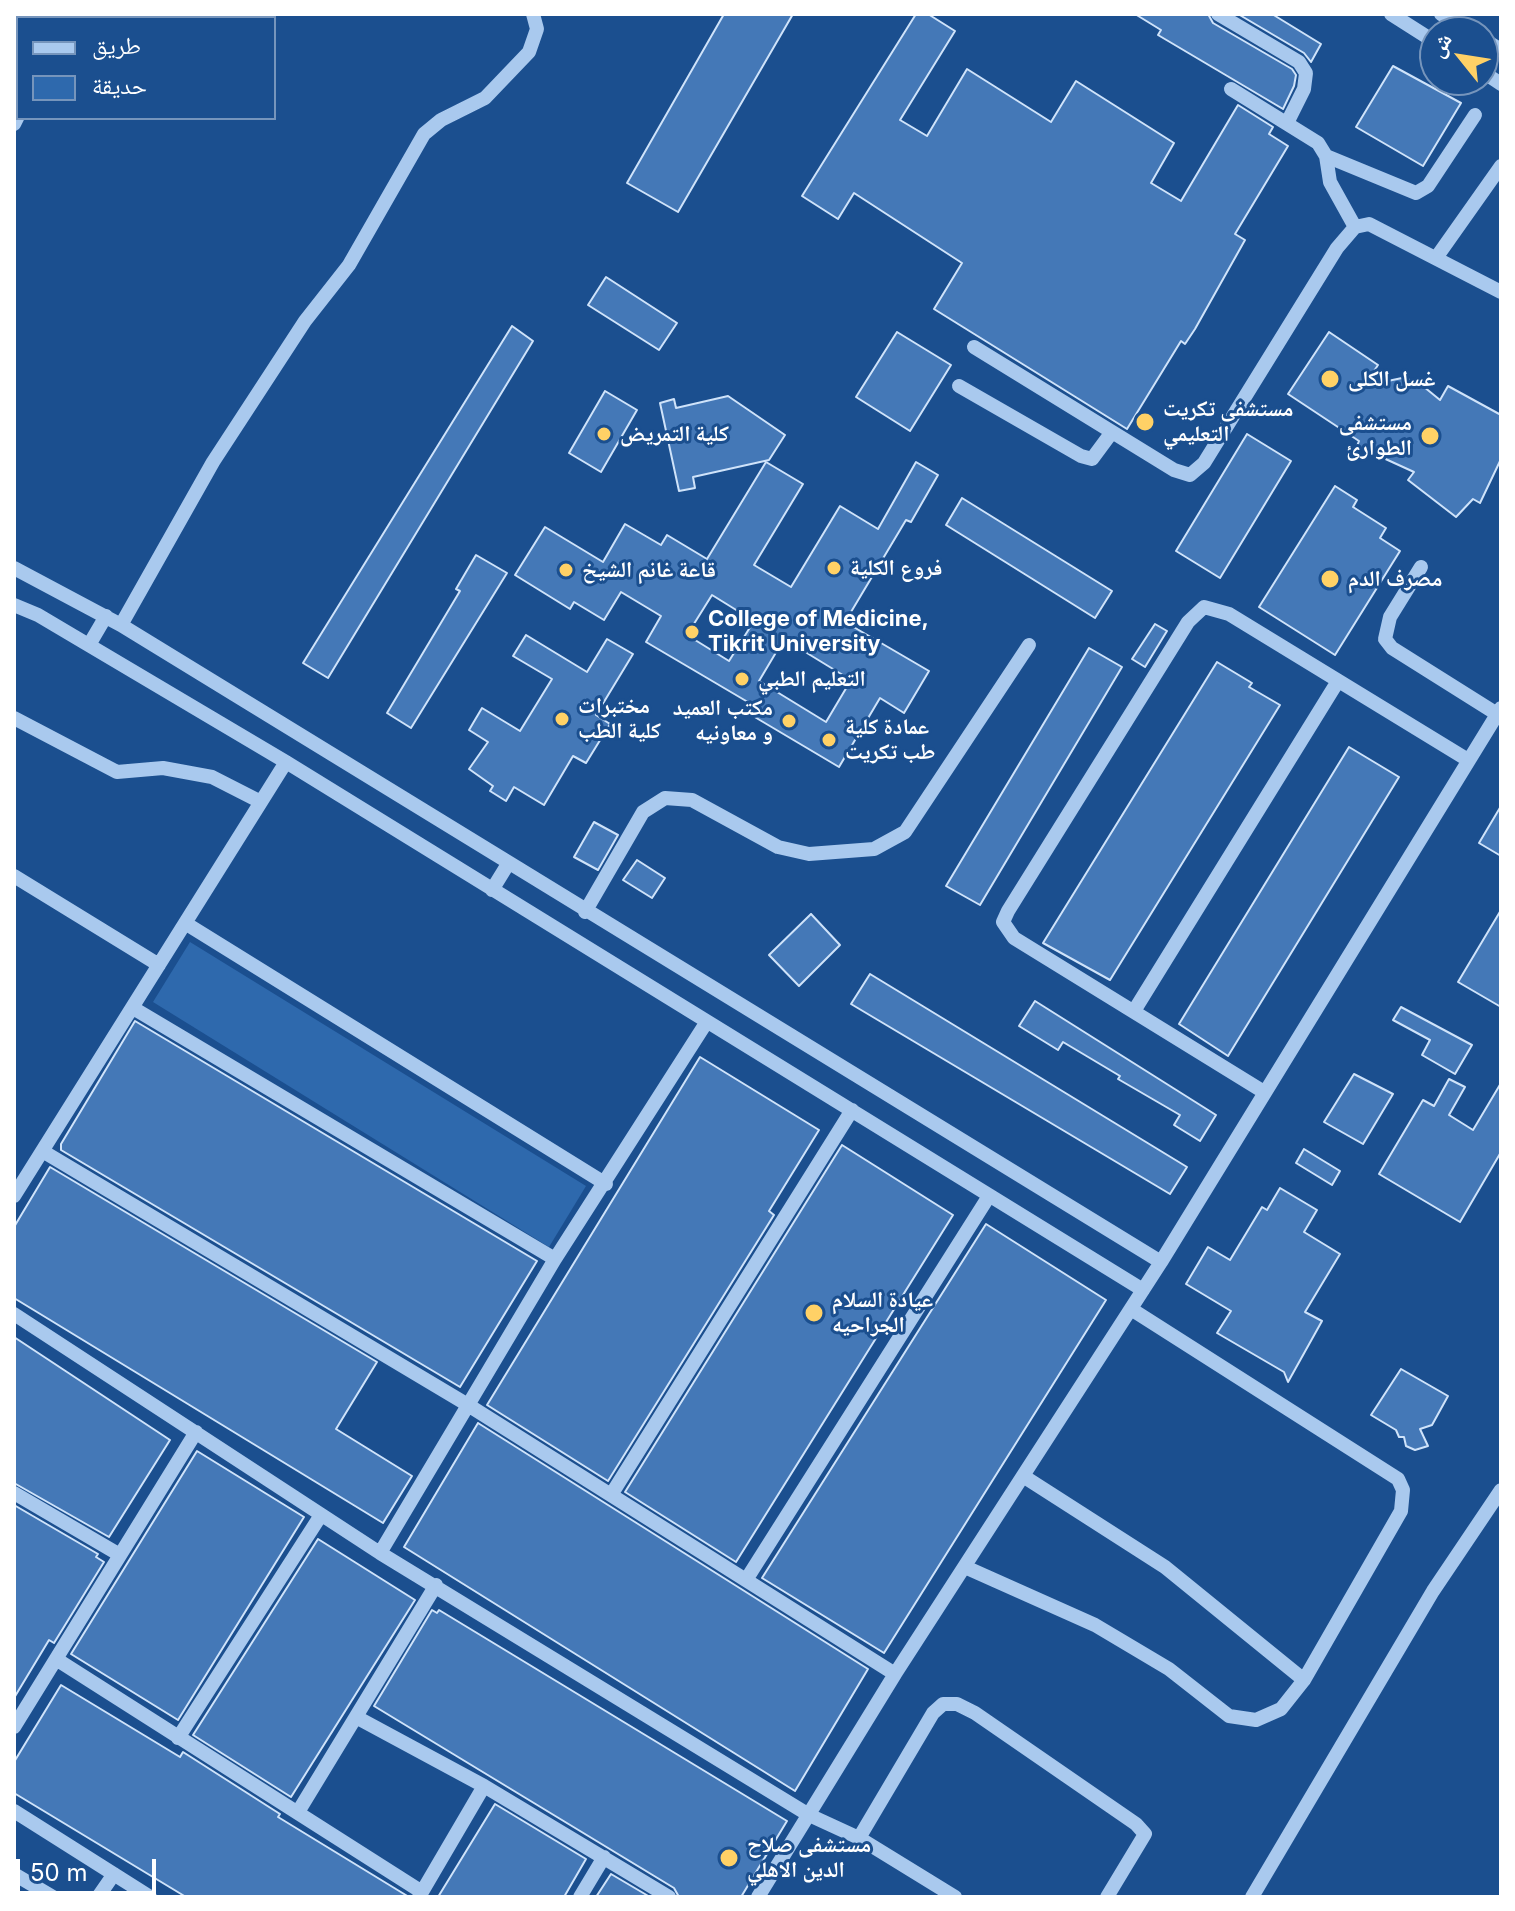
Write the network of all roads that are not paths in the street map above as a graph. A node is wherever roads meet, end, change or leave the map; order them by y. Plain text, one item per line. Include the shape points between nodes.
1 (533, 14) edge
2 (1218, 14) edge
3 (1391, 14) edge
4 (1419, 32) edge
5 (1231, 89) dead end
6 (1475, 115) dead end
7 (1287, 123) junction
8 (1326, 156) junction
9 (1501, 166) edge
10 (1355, 227) junction
11 (1436, 258) junction
12 (1501, 292) edge
13 (974, 347) dead end
14 (959, 386) dead end
15 (1112, 432) junction
16 (1421, 567) dead end
17 (14, 568) edge
18 (14, 605) edge
19 (106, 616) junction
20 (121, 625) junction
21 (89, 645) junction
22 (1029, 645) dead end
23 (1338, 681) junction
24 (1499, 711) edge
25 (14, 718) edge
26 (1468, 760) junction
27 (286, 762) junction
28 (261, 802) junction
29 (508, 864) junction
30 (14, 876) edge
31 (492, 890) junction
32 (585, 912) junction
33 (185, 923) junction
34 (159, 965) junction
35 (133, 1008) junction
36 (1134, 1011) junction
37 (706, 1023) junction
38 (1264, 1092) junction
39 (852, 1110) junction
40 (44, 1152) junction
41 (606, 1184) junction
42 (14, 1196) edge
43 (989, 1196) junction
44 (555, 1259) junction
45 (1161, 1262) junction
46 (1143, 1290) junction
47 (1131, 1309) junction
48 (14, 1314) edge
49 (468, 1405) junction
50 (196, 1432) junction
51 (1023, 1476) junction
52 (1501, 1490) edge
53 (14, 1493) edge
54 (611, 1495) junction
55 (321, 1515) junction
56 (380, 1553) junction
57 (120, 1555) junction
58 (965, 1567) junction
59 (746, 1580) junction
60 (436, 1585) junction
61 (56, 1659) junction
62 (895, 1674) junction
63 (1304, 1680) junction
64 (356, 1717) junction
65 (14, 1727) edge
66 (178, 1738) junction
67 (484, 1786) junction
68 (14, 1811) edge
69 (298, 1812) junction
70 (809, 1815) junction
71 (859, 1838) junction
72 (604, 1857) junction
73 (14, 1874) edge
74 (114, 1874) junction
75 (420, 1894) edge
76 (53, 1897) edge
77 (98, 1897) edge
78 (150, 1897) edge
79 (580, 1897) edge
80 (669, 1897) edge
81 (758, 1897) edge
82 (955, 1897) edge
83 (1107, 1897) edge
84 (1252, 1897) edge

1 - 20 street via 537,29 529,52 485,98 424,134 349,265 305,321 213,462
2 - 7 street via 1299,62 1306,73
3 - 4 street
5 - 7 street
6 - 8 street via 1428,186 1416,193
7 - 8 street via 1318,143
8 - 10 street via 1330,182
9 - 11 street
10 - 11 street via 1369,224
10 - 15 street via 1204,463 1190,475
11 - 12 street
13 - 15 street
14 - 15 street via 1081,456 1092,459
16 - 24 street via 1390,617 1385,639
17 - 19 street
18 - 21 street
19 - 20 street
19 - 21 street
20 - 29 street
21 - 27 street
22 - 32 street via 905,832 874,849 809,854 778,847 692,800 665,798 643,812
23 - 26 street
23 - 36 street
23 - 36 street via 1229,614 1204,607 1188,622 1008,911 1003,922 1014,938
24 - 26 street
25 - 28 street via 117,772 163,768 212,777
26 - 38 street
27 - 28 street
27 - 31 street
28 - 33 street
29 - 31 street
29 - 32 street
30 - 34 street
31 - 37 street
32 - 45 street
33 - 34 street
33 - 41 street
34 - 35 street
35 - 40 street
35 - 44 street
36 - 38 street
37 - 39 street
37 - 41 street
38 - 45 street
39 - 43 street
39 - 54 street
40 - 42 street
40 - 49 street
41 - 44 street
43 - 46 street
43 - 59 street
44 - 49 street
45 - 46 street
46 - 47 street
47 - 51 street
47 - 63 street via 1398,1479 1401,1511
48 - 50 street
49 - 54 street
49 - 56 street
50 - 55 street
50 - 57 street
51 - 58 street
51 - 63 street via 1165,1567
52 - 84 street via 1433,1591
53 - 57 street
54 - 59 street
55 - 56 street
55 - 66 street
56 - 60 street
57 - 61 street
58 - 62 street
58 - 63 street via 1095,1625 1169,1669 1229,1716 1256,1720 1281,1709
59 - 62 street
60 - 64 street
60 - 70 street
61 - 65 street
61 - 66 street
62 - 70 street
64 - 67 street
64 - 69 street
66 - 69 street
67 - 72 street
67 - 75 street
68 - 74 street
69 - 75 street
70 - 71 street
70 - 81 street
71 - 82 street
71 - 83 street via 933,1713 943,1704 957,1704 1145,1834
72 - 79 street
72 - 80 street
73 - 76 street
74 - 77 street
74 - 78 street

